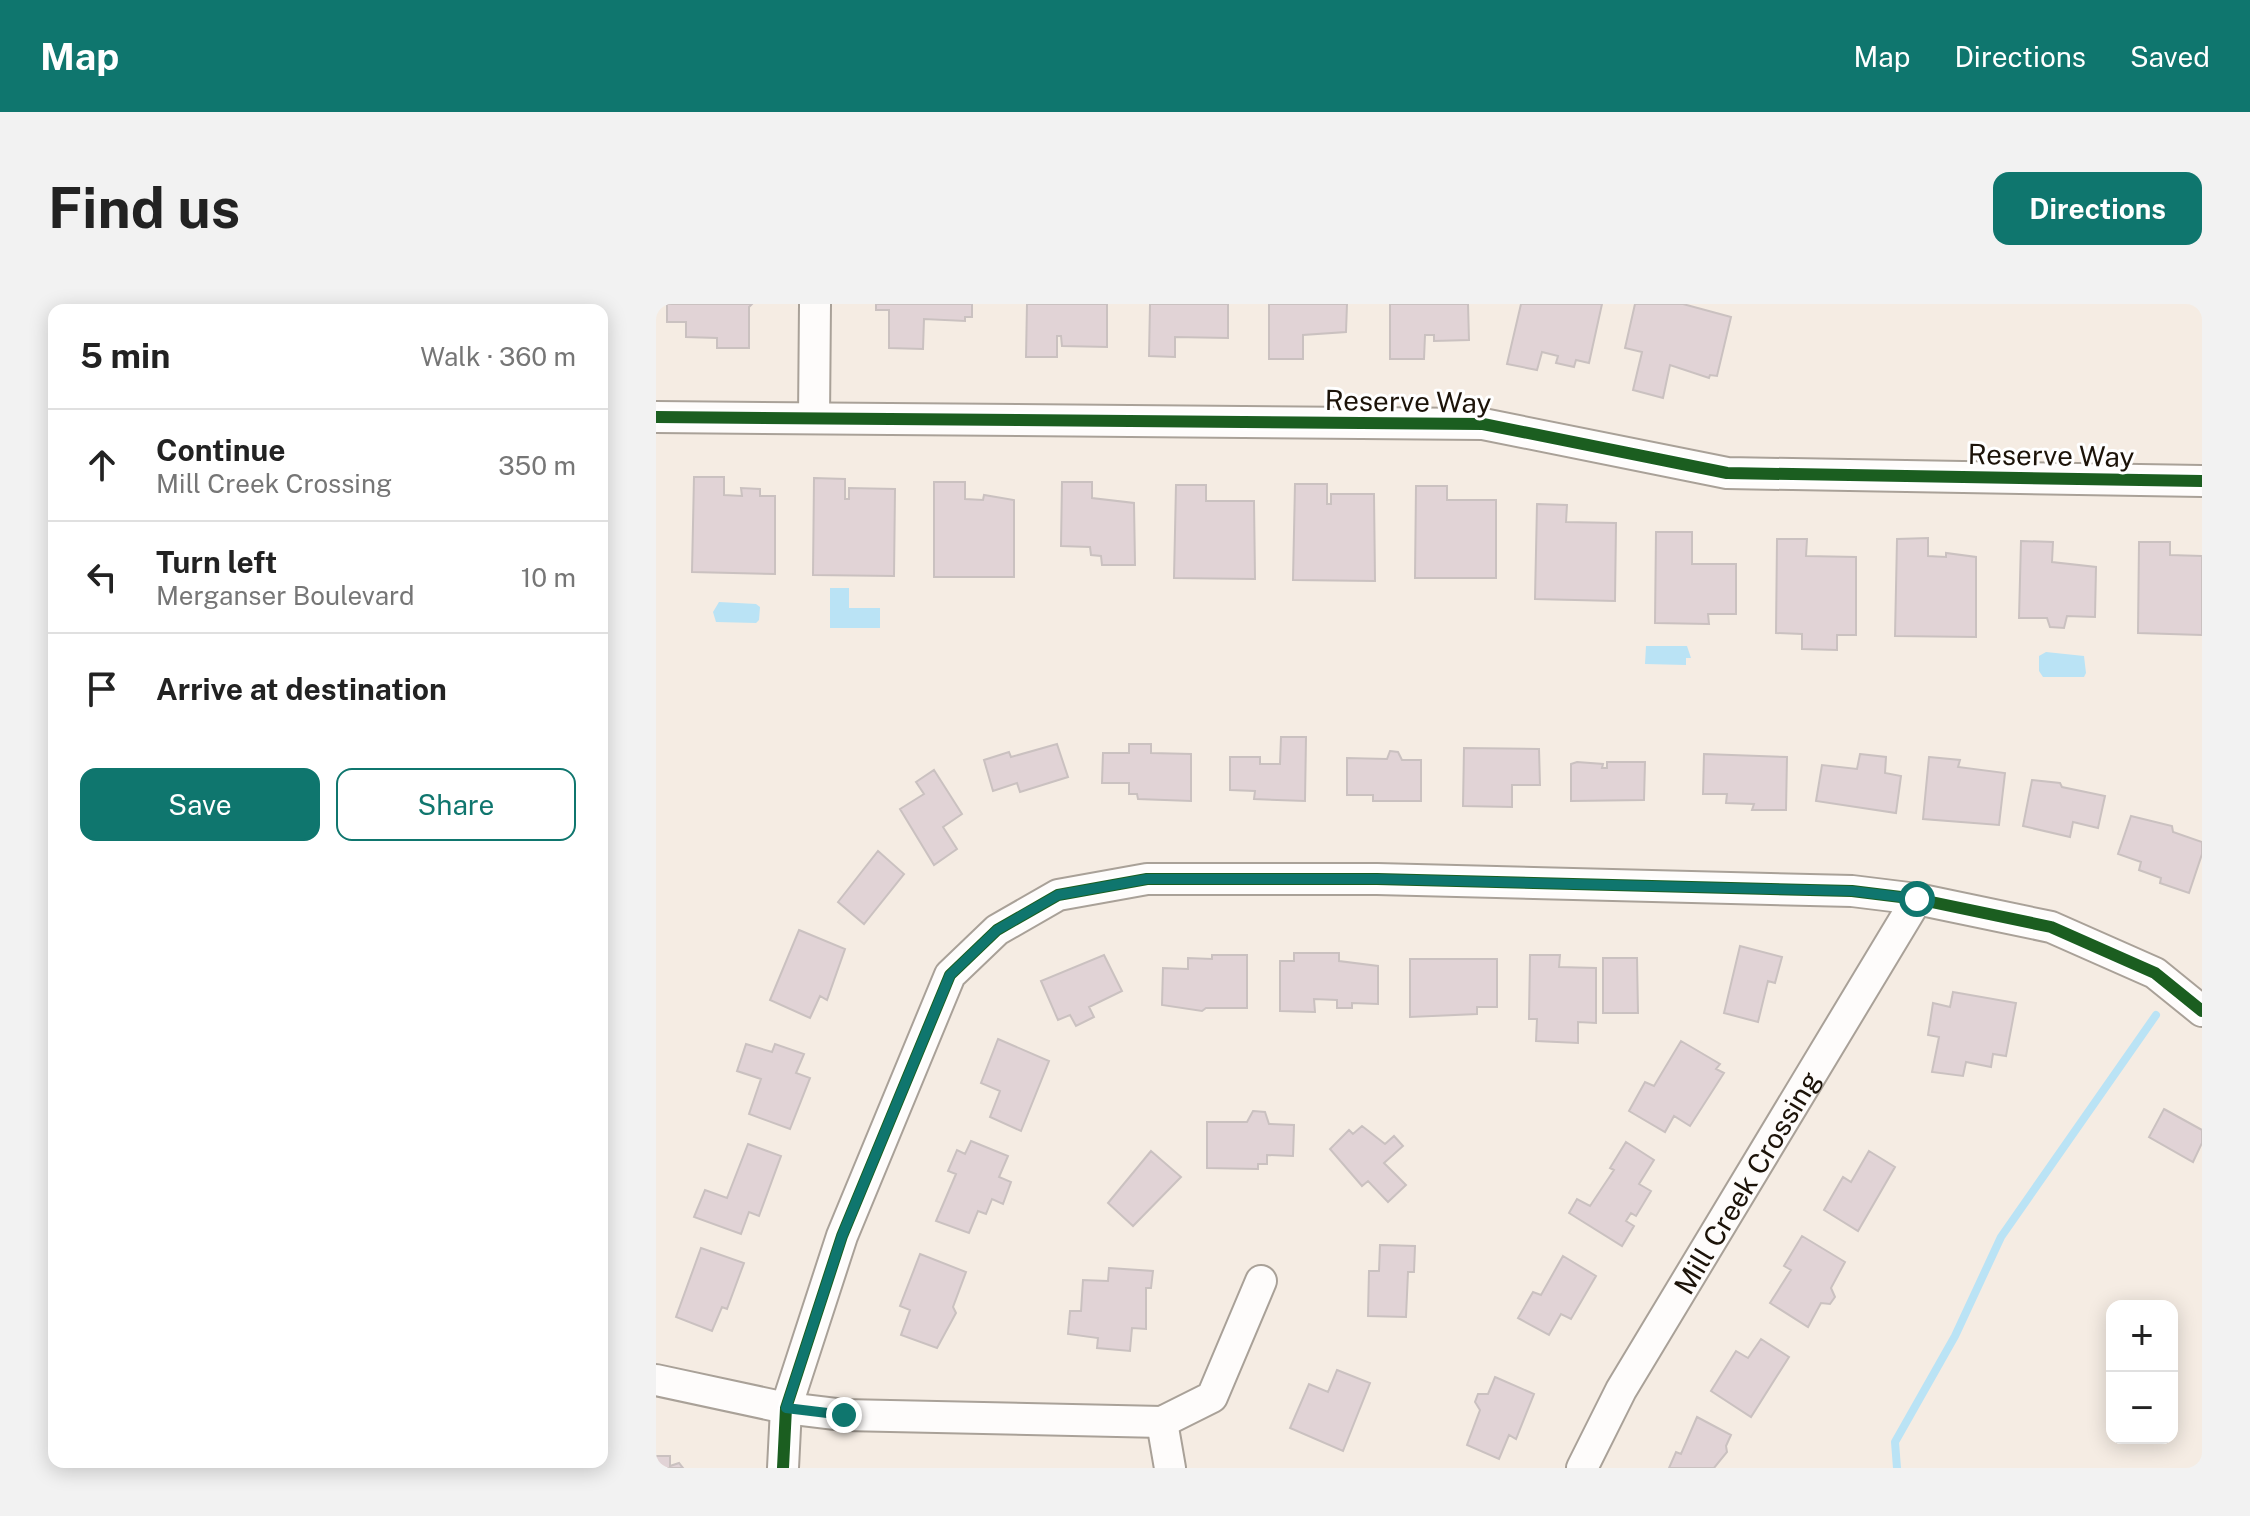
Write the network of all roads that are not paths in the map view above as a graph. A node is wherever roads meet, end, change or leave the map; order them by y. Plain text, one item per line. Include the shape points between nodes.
1 (815, 304) edge
2 (656, 417) edge
3 (814, 418) junction
4 (2202, 481) edge
5 (1917, 899) junction
6 (2202, 1011) edge
7 (1261, 1281) dead end
8 (656, 1380) edge
9 (786, 1408) junction
10 (1162, 1422) junction
11 (783, 1468) edge
12 (1170, 1468) edge
13 (1582, 1468) edge

1 - 3 street
2 - 3 street, Reserve Way
3 - 4 street, Reserve Way via 1483,424 1727,473
5 - 6 street via 2051,927 2155,973
5 - 9 street via 1852,891 1377,879 1147,879 1058,895 997,930 950,975 842,1236
5 - 13 street, Mill Creek Crossing via 1621,1390
7 - 10 street via 1212,1397
8 - 9 street
9 - 10 street via 844,1415
9 - 11 street
10 - 12 street

